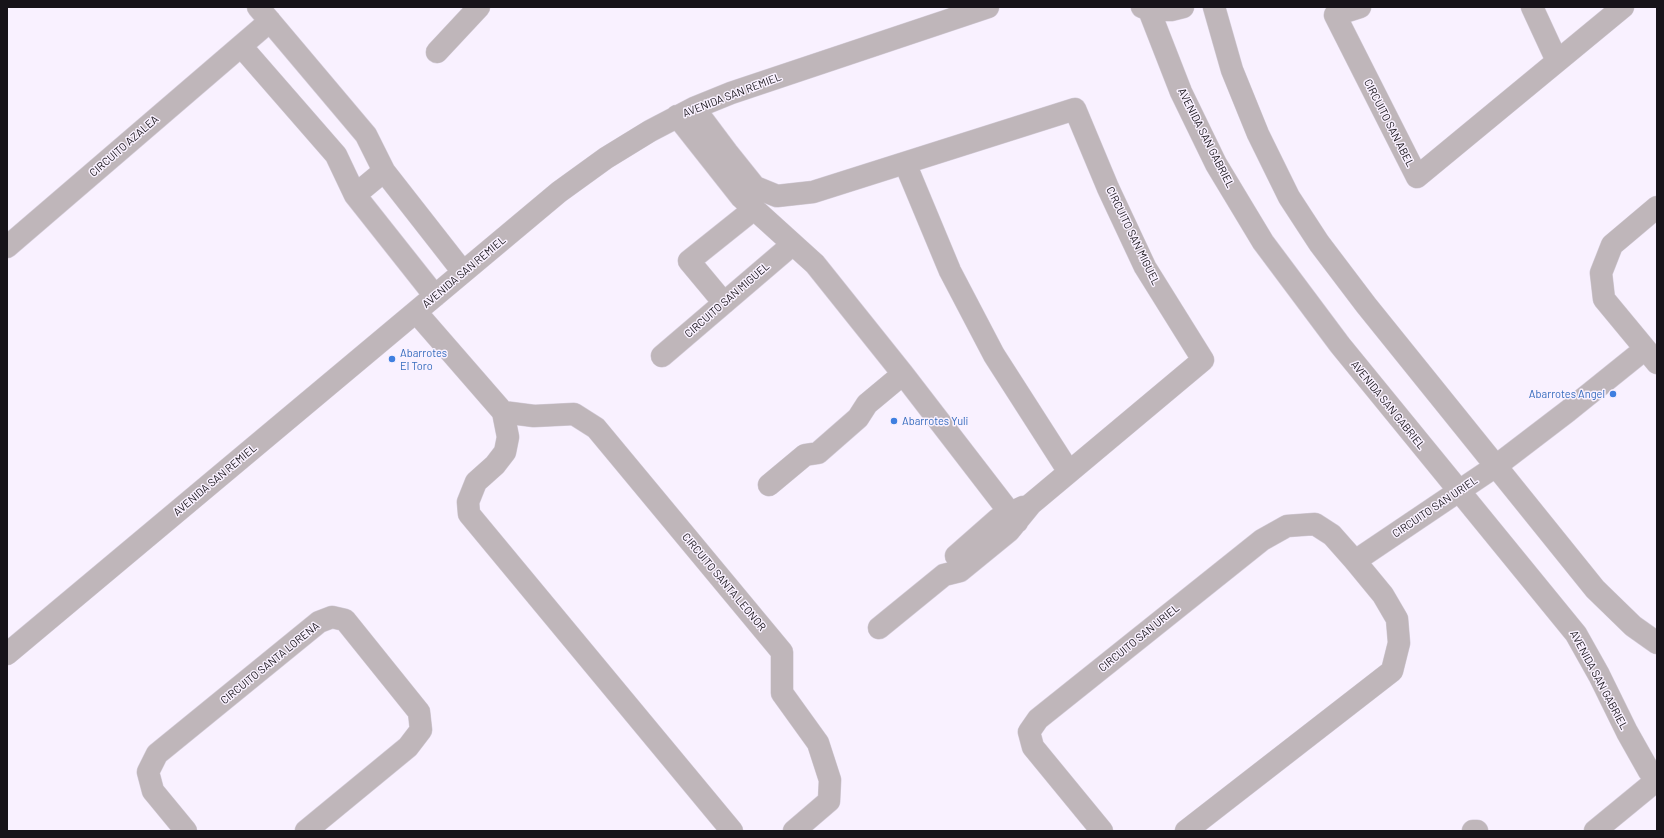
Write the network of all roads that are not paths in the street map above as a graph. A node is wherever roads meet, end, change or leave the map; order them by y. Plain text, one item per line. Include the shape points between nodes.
1 (477, 7) edge
2 (988, 7) edge
3 (1183, 7) edge
4 (1214, 7) edge
5 (1360, 7) edge
6 (1532, 7) edge
7 (1623, 7) edge
8 (1145, 8) edge
9 (264, 14) edge
10 (241, 46) junction
11 (437, 52) dead end
12 (1557, 61) junction
13 (685, 112) junction
14 (905, 163) junction
15 (384, 171) junction
16 (355, 195) junction
17 (1657, 207) edge
18 (754, 209) junction
19 (793, 244) junction
20 (7, 247) edge
21 (463, 272) junction
22 (435, 296) junction
23 (724, 303) junction
24 (416, 312) junction
25 (662, 356) dead end
26 (1651, 356) edge
27 (903, 374) junction
28 (502, 412) junction
29 (1496, 466) junction
30 (1069, 472) junction
31 (769, 485) dead end
32 (1458, 491) junction
33 (1013, 518) junction
34 (1355, 561) junction
35 (879, 628) dead end
36 (1657, 643) edge
37 (7, 654) edge
38 (1657, 781) edge
39 (186, 831) edge
40 (306, 831) edge
41 (732, 831) edge
42 (794, 831) edge
43 (1102, 831) edge
44 (1186, 831) edge
45 (1473, 831) edge
46 (1477, 831) edge
47 (1595, 831) edge

1 - 11 street
2 - 13 street, AVENIDA SAN REMIEL via 731,93
3 - 8 street via 1171,10
4 - 29 street via 1232,70 1258,134 1289,197 1319,243 1361,298
5 - 12 street, CIRCUITO SAN ABEL via 1335,15 1417,178
6 - 12 street
7 - 12 street, CIRCUITO SAN ABEL
8 - 32 street, AVENIDA SAN GABRIEL via 1216,164 1263,242 1340,345
9 - 10 street, CIRCUITO AZALEA
9 - 15 street, CIRCUITO AZALEA via 366,135
10 - 16 street via 336,155
10 - 20 street, CIRCUITO AZALEA
13 - 14 street, CIRCUITO SAN MIGUEL via 727,152 755,187 777,196 813,192
13 - 18 street via 741,197
13 - 21 street, AVENIDA SAN REMIEL via 606,158 559,192
14 - 30 street via 950,271 994,355
14 - 30 street, CIRCUITO SAN MIGUEL via 1075,109 1108,188 1146,267 1203,360
15 - 16 street
15 - 21 street, CIRCUITO AZALEA
16 - 22 street
17 - 26 street via 1612,245 1601,273 1604,299
18 - 19 street
18 - 23 street via 689,261
19 - 23 street, CIRCUITO SAN MIGUEL
19 - 27 street via 815,264
21 - 22 street, AVENIDA SAN REMIEL
22 - 24 street, AVENIDA SAN REMIEL
23 - 25 street, CIRCUITO SAN MIGUEL
24 - 28 street
24 - 37 street, AVENIDA SAN REMIEL
26 - 29 street, CIRCUITO SAN URIEL via 1568,411
27 - 31 street via 867,404 850,410 811,441 805,455
27 - 33 street
28 - 41 street via 508,437 505,452 476,482 468,502 469,514
28 - 42 street, CIRCUITO SANTA LEONOR via 534,416 574,414 596,428 782,652 782,693 818,743 830,780 829,800
29 - 32 street, CIRCUITO SAN URIEL
29 - 36 street via 1594,589 1633,626
30 - 33 street, CIRCUITO SAN MIGUEL
32 - 34 street, CIRCUITO SAN URIEL
32 - 38 street, AVENIDA SAN GABRIEL via 1576,634 1627,732
33 - 35 street, CIRCUITO SAN MIGUEL via 998,519 951,560 944,575
34 - 43 street, CIRCUITO SAN URIEL via 1332,535 1315,524 1287,526 1262,540 1038,719 1029,732 1033,747
34 - 44 street, CIRCUITO SAN URIEL via 1383,595 1397,619 1399,643 1392,671
38 - 47 street
39 - 40 street, CIRCUITO SANTA LORENA via 153,791 148,772 157,754 319,622 332,617 345,620 419,712 421,730 408,747
45 - 46 street

